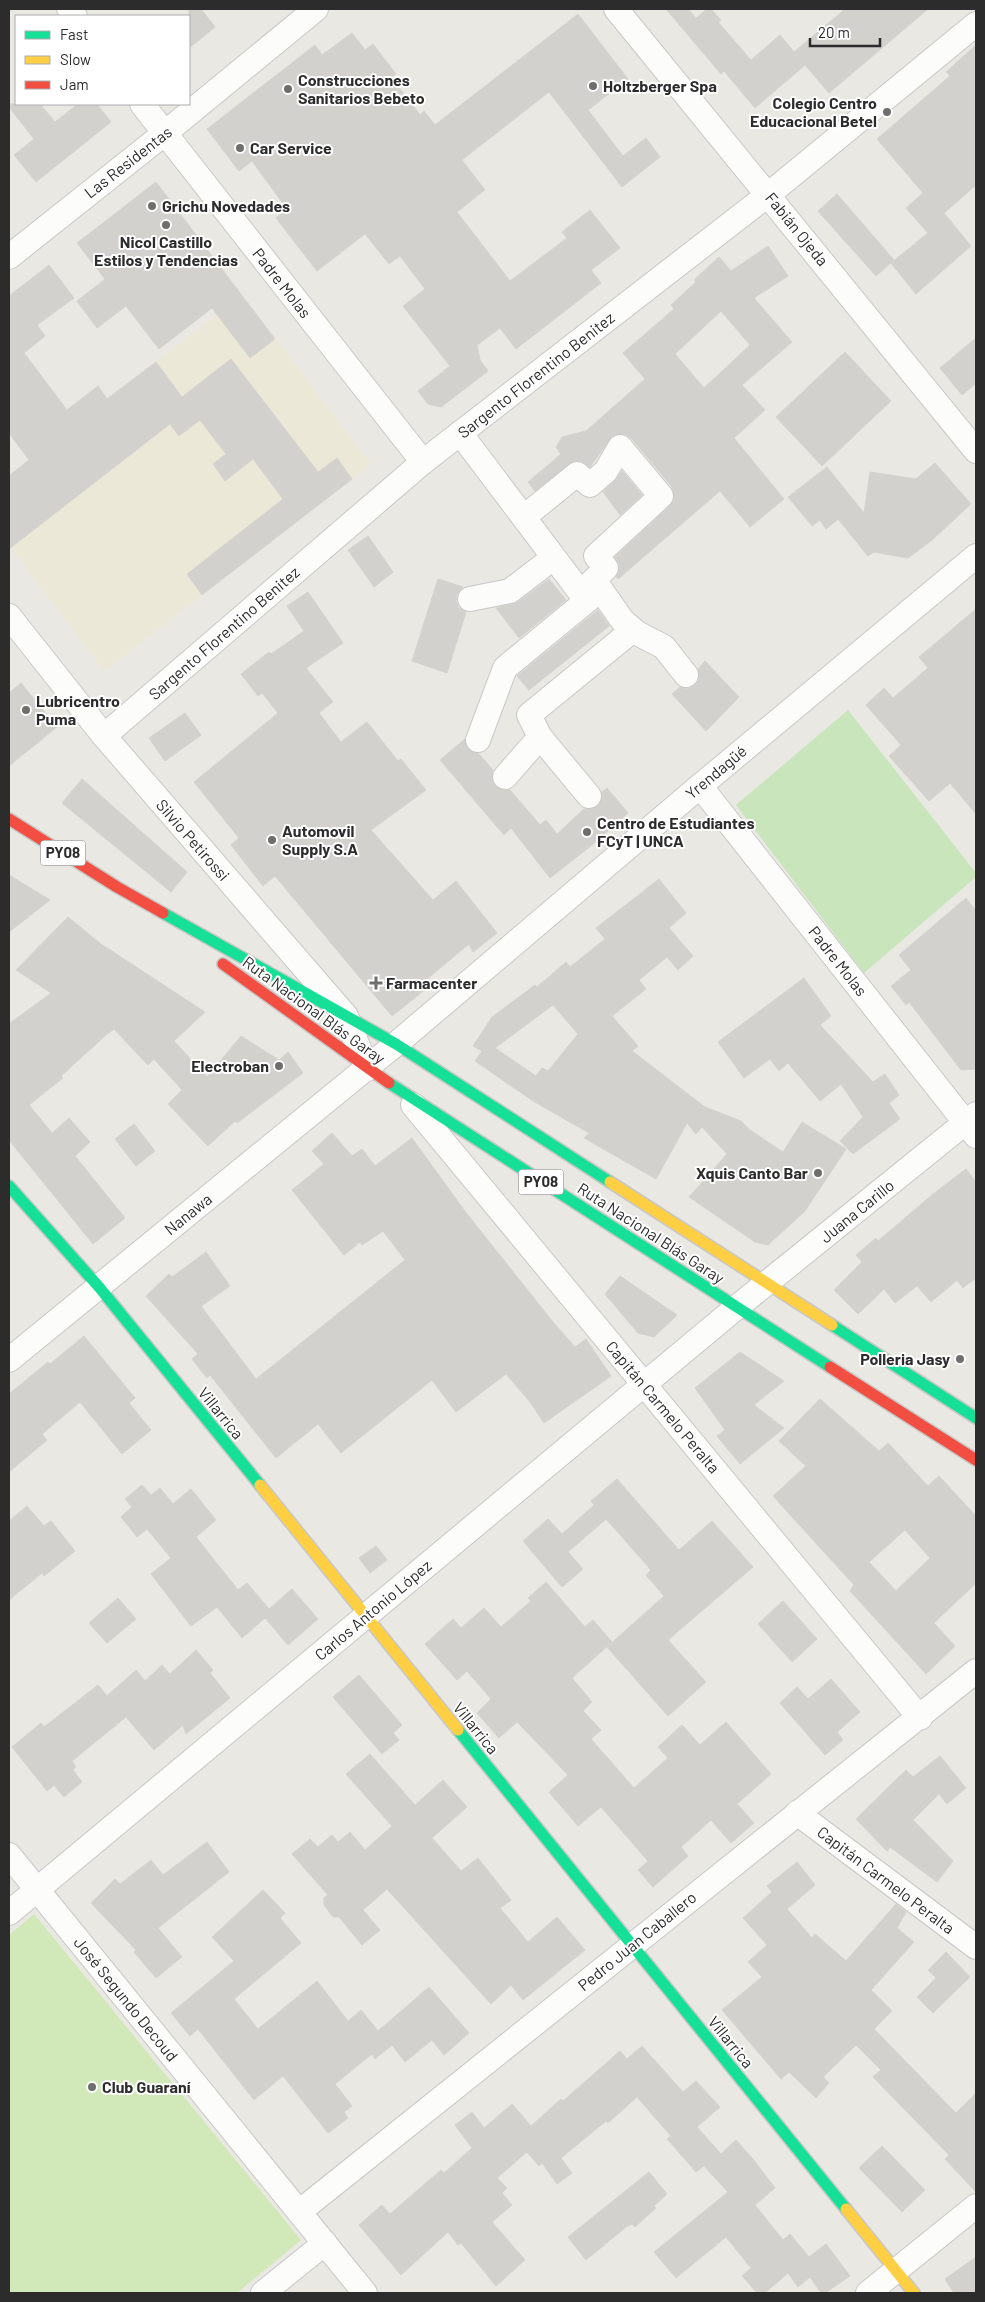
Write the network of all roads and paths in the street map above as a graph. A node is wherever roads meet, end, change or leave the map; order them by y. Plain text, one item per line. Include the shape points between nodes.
1 (316, 9) edge
2 (616, 9) edge
3 (976, 24) edge
4 (143, 105) edge
5 (165, 133) junction
6 (769, 194) junction
7 (9, 257) edge
8 (460, 433) junction
9 (976, 451) edge
10 (423, 462) junction
11 (524, 517) junction
12 (976, 556) edge
13 (554, 558) junction
14 (597, 585) junction
15 (470, 599) dead end
16 (9, 616) edge
17 (633, 630) junction
18 (686, 675) dead end
19 (104, 736) junction
20 (540, 737) junction
21 (478, 740) dead end
22 (505, 777) dead end
23 (700, 786) junction
24 (589, 796) dead end
25 (9, 819) edge
26 (117, 886) junction
27 (346, 1016) junction
28 (396, 1044) junction
29 (367, 1068) junction
30 (405, 1095) junction
31 (973, 1124) edge
32 (9, 1186) edge
33 (768, 1284) junction
34 (99, 1287) junction
35 (737, 1307) junction
36 (9, 1360) edge
37 (644, 1384) junction
38 (976, 1418) edge
39 (976, 1460) edge
40 (365, 1617) junction
41 (976, 1672) edge
42 (920, 1718) junction
43 (797, 1813) junction
44 (9, 1855) edge
45 (37, 1890) junction
46 (9, 1913) edge
47 (631, 1946) junction
48 (976, 1947) edge
49 (976, 2206) edge
50 (299, 2212) junction
51 (324, 2243) junction
52 (896, 2271) junction
53 (263, 2293) edge
54 (365, 2293) edge
55 (868, 2293) edge
56 (914, 2293) edge

1 - 5 street, Las Residentas
2 - 6 street, Fabián Ojeda
3 - 6 street, Sargento Florentino Benitez
4 - 5 street, Padre Molas
5 - 7 street, Las Residentas
5 - 10 street, Padre Molas
6 - 8 street, Sargento Florentino Benitez
6 - 9 street, Fabián Ojeda
8 - 10 street, Sargento Florentino Benitez
8 - 11 street
10 - 19 street, Sargento Florentino Benitez
11 - 13 street
11 - 14 street via 577,474 590,485 606,471 620,447 661,496 630,516 596,556 606,568
12 - 23 street, Yrendagüé
13 - 14 street via 580,592
13 - 15 street via 510,591
14 - 17 street
14 - 21 street via 505,668
16 - 19 street, Silvio Petirossi
17 - 18 street via 664,647
17 - 20 street via 529,715
19 - 27 street, Silvio Petirossi
20 - 22 street
20 - 24 street
23 - 28 street, Yrendagüé
23 - 31 street, Padre Molas
25 - 26 main road, Ruta Nacional Blás Garay / PY08
26 - 27 main road, Ruta Nacional Blás Garay / PY08
26 - 29 main road, Ruta Nacional Blás Garay / PY08
27 - 28 main road, Ruta Nacional Blás Garay / PY08
27 - 29 street, Silvio Petirossi
28 - 29 street, Yrendagüé
28 - 33 main road, Ruta Nacional Blás Garay / PY08
29 - 30 main road, Ruta Nacional Blás Garay / PY08
29 - 34 street, Nanawa
30 - 35 main road, Ruta Nacional Blás Garay / PY08
30 - 37 street, Capitán Carmelo Peralta
31 - 33 street, Juana Carillo
32 - 34 main road, Villarrica
33 - 35 street, Juana Carillo
33 - 38 main road, Ruta Nacional Blás Garay / PY08
34 - 36 street, Nanawa
34 - 40 main road, Villarrica
35 - 37 street, Carlos Antonio López
35 - 39 main road, Ruta Nacional Blás Garay / PY08
37 - 40 street, Carlos Antonio López
37 - 42 street, Capitán Carmelo Peralta
40 - 45 street, Carlos Antonio López
40 - 47 main road, Villarrica
41 - 42 street, Pedro Juan Caballero
42 - 43 street, Pedro Juan Caballero
43 - 47 street, Pedro Juan Caballero
43 - 48 street, Capitán Carmelo Peralta
44 - 45 street, José Segundo Decoud
45 - 46 street, Carlos Antonio López
45 - 50 street, José Segundo Decoud
47 - 50 street, Pedro Juan Caballero
47 - 52 main road, Villarrica
49 - 52 street
50 - 51 street, José Segundo Decoud
51 - 53 street
51 - 54 street, José Segundo Decoud
52 - 55 street
52 - 56 main road, Villarrica

